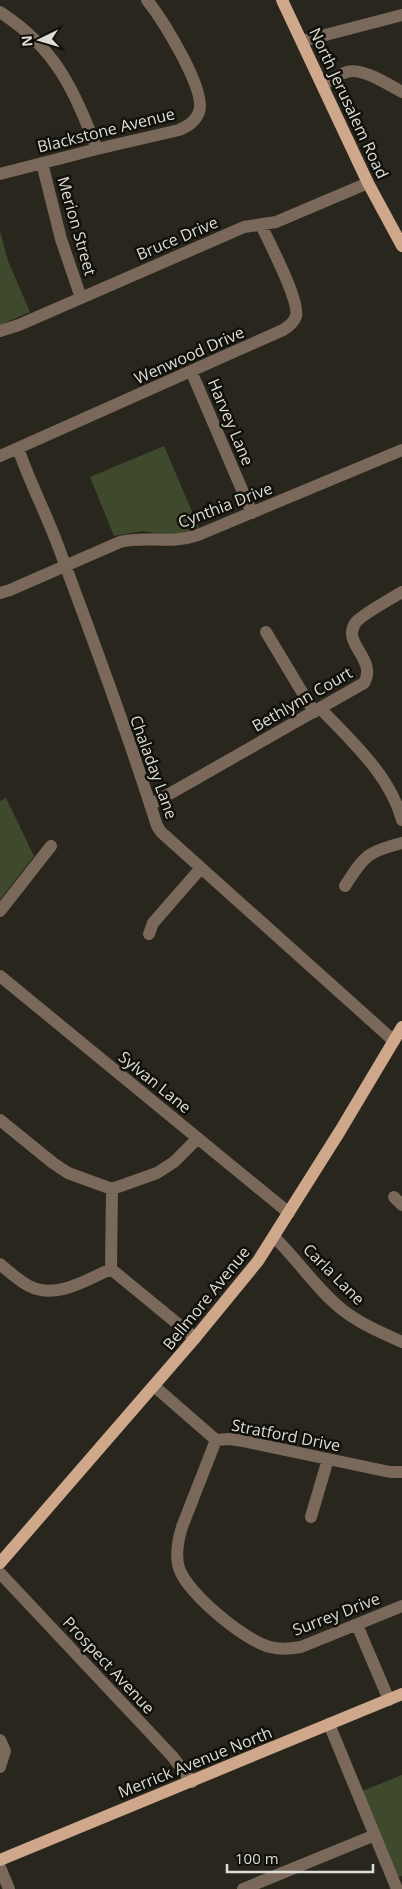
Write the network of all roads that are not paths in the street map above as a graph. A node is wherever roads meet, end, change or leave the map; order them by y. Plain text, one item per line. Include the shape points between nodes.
1 (147, 0) edge
2 (282, 0) edge
3 (0, 12) edge
4 (402, 15) edge
5 (302, 41) junction
6 (323, 85) junction
7 (402, 92) edge
8 (97, 149) junction
9 (42, 163) junction
10 (0, 174) edge
11 (368, 183) junction
12 (261, 225) junction
13 (402, 246) edge
14 (81, 298) junction
15 (0, 332) edge
16 (192, 371) junction
17 (18, 448) junction
18 (402, 450) edge
19 (0, 456) edge
20 (252, 513) junction
21 (65, 566) junction
22 (402, 592) edge
23 (0, 593) edge
24 (266, 632) dead end
25 (317, 710) junction
26 (150, 805) junction
27 (402, 820) edge
28 (402, 843) edge
29 (51, 846) dead end
30 (201, 868) junction
31 (345, 886) dead end
32 (0, 911) edge
33 (149, 934) dead end
34 (0, 976) edge
35 (400, 1032) edge
36 (0, 1120) edge
37 (198, 1138) junction
38 (112, 1189) junction
39 (289, 1213) junction
40 (274, 1237) junction
41 (0, 1264) edge
42 (111, 1269) junction
43 (195, 1338) junction
44 (402, 1342) edge
45 (154, 1386) junction
46 (216, 1440) junction
47 (328, 1459) junction
48 (402, 1472) edge
49 (311, 1517) dead end
50 (0, 1564) edge
51 (0, 1573) edge
52 (402, 1606) edge
53 (357, 1625) junction
54 (402, 1694) edge
55 (389, 1700) junction
56 (329, 1724) junction
57 (0, 1740) edge
58 (0, 1768) edge
59 (192, 1782) junction
60 (375, 1835) junction
61 (0, 1860) edge
62 (0, 1867) edge
63 (9, 1889) edge
64 (243, 1889) edge
65 (397, 1889) edge

1 - 8 street, Blackstone Avenue via 190,70 199,110 194,121 179,130
2 - 5 main road, North Jerusalem Road
3 - 8 street via 27,32 57,65 76,98
4 - 5 street
5 - 6 main road, North Jerusalem Road
6 - 7 street via 354,71
6 - 11 main road, North Jerusalem Road
8 - 9 street, Blackstone Avenue
9 - 10 street, Blackstone Avenue
9 - 14 street, Merion Street via 61,239
11 - 12 street, Bruce Drive via 302,213
11 - 13 main road, North Jerusalem Road
12 - 14 street, Bruce Drive via 244,227
12 - 16 street, Wenwood Drive via 295,302 296,316 283,330
14 - 15 street, Bruce Drive
16 - 17 street, Wenwood Drive
16 - 20 street, Harvey Lane
17 - 19 street, Wenwood Drive
17 - 21 street, Chaladay Lane
18 - 20 street, Cynthia Drive
20 - 21 street, Cynthia Drive via 182,540 120,542
21 - 23 street, Cynthia Drive
21 - 26 street, Chaladay Lane
22 - 25 street, Bethlynn Court via 357,621 352,630 353,641 368,666 364,683
24 - 25 street
25 - 26 street, Bethlynn Court
25 - 27 street via 373,765 391,791
26 - 30 street, Chaladay Lane via 161,832
28 - 31 street via 379,849 368,856
29 - 32 street
30 - 33 street via 153,923
30 - 35 street, Chaladay Lane
34 - 37 street, Sylvan Lane
35 - 39 main road, Bellmore Avenue
36 - 38 street via 68,1173
37 - 38 street via 158,1173
37 - 39 street, Sylvan Lane
38 - 42 street
39 - 40 main road, Bellmore Avenue
40 - 43 main road, Bellmore Avenue via 241,1284
40 - 44 street, Carla Lane via 343,1310
41 - 42 street via 28,1286 46,1291 63,1290
42 - 43 street
43 - 45 main road, Bellmore Avenue
45 - 46 street, Stratford Drive
45 - 50 main road, Bellmore Avenue
46 - 47 street, Stratford Drive via 243,1441
46 - 53 street, Surrey Drive via 178,1541 179,1569 190,1588 247,1636 270,1648 301,1647
47 - 48 street, Stratford Drive
47 - 49 street
51 - 59 street, Prospect Avenue via 172,1756
52 - 53 street, Surrey Drive
53 - 55 street
54 - 55 main road, Merrick Avenue North
55 - 56 main road, Merrick Avenue North
56 - 59 main road, Merrick Avenue North
56 - 60 street
57 - 58 street via 4,1751
59 - 61 main road, Merrick Avenue North
60 - 64 street
60 - 65 street
62 - 63 street

